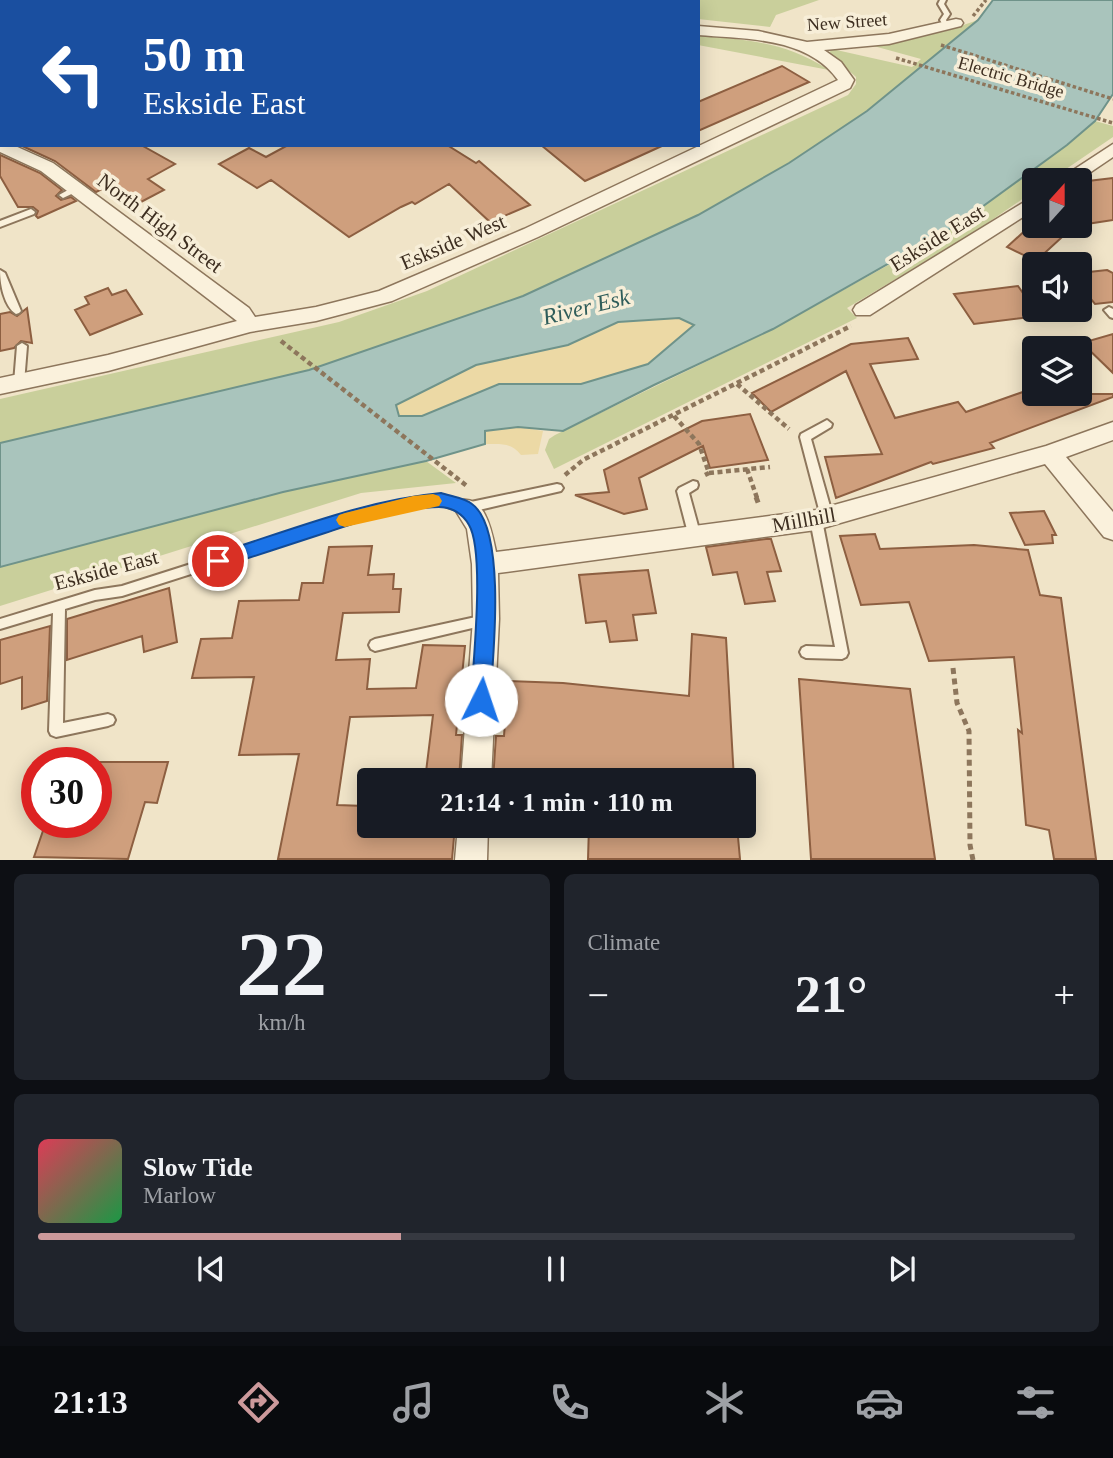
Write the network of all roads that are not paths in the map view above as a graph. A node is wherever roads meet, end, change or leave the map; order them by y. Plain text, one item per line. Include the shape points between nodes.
1 (943, 0) edge
2 (951, 25) joint
3 (700, 30) edge
4 (806, 47) junction
5 (3, 147) edge
6 (1113, 149) edge
7 (1085, 168) edge
8 (1022, 210) edge
9 (31, 212) dead end
10 (0, 223) edge
11 (0, 273) edge
12 (863, 310) road end
13 (16, 311) dead end
14 (250, 324) junction
15 (22, 346) dead end
16 (9, 385) edge
17 (827, 424) dead end
18 (1113, 431) edge
19 (1050, 454) junction
20 (693, 485) road end
21 (557, 488) road end
22 (466, 508) junction
23 (821, 518) junction
24 (1113, 530) edge
25 (695, 537) junction
26 (485, 564) junction
27 (59, 606) junction
28 (486, 619) junction
29 (0, 624) edge
30 (375, 645) dead end
31 (806, 652) dead end
32 (108, 720) dead end
33 (476, 768) edge
34 (472, 838) edge
35 (471, 859) edge

1 - 2 lane via 947,14 943,20
2 - 4 street, New Street via 889,39
3 - 4 street, New Street
4 - 14 street, Eskside West via 843,75 846,80 840,90 385,296 316,314
5 - 14 street, North High Street via 28,157 70,192 242,313
6 - 7 street
8 - 12 street, Eskside East
9 - 10 lane
11 - 13 lane
14 - 16 street, Eskside West
15 - 16 lane
17 - 23 lane via 805,438
18 - 19 street, Millhill
19 - 23 street, Millhill
19 - 24 street
20 - 25 lane via 683,491
21 - 22 lane
22 - 26 street via 479,526
22 - 27 lane, Eskside East via 441,500 363,514 122,591
23 - 25 street, Millhill
23 - 31 lane via 842,653
25 - 26 street, Millhill
26 - 28 street
27 - 29 lane, Eskside East
27 - 32 lane via 56,731
28 - 30 lane
28 - 33 street
34 - 35 street

